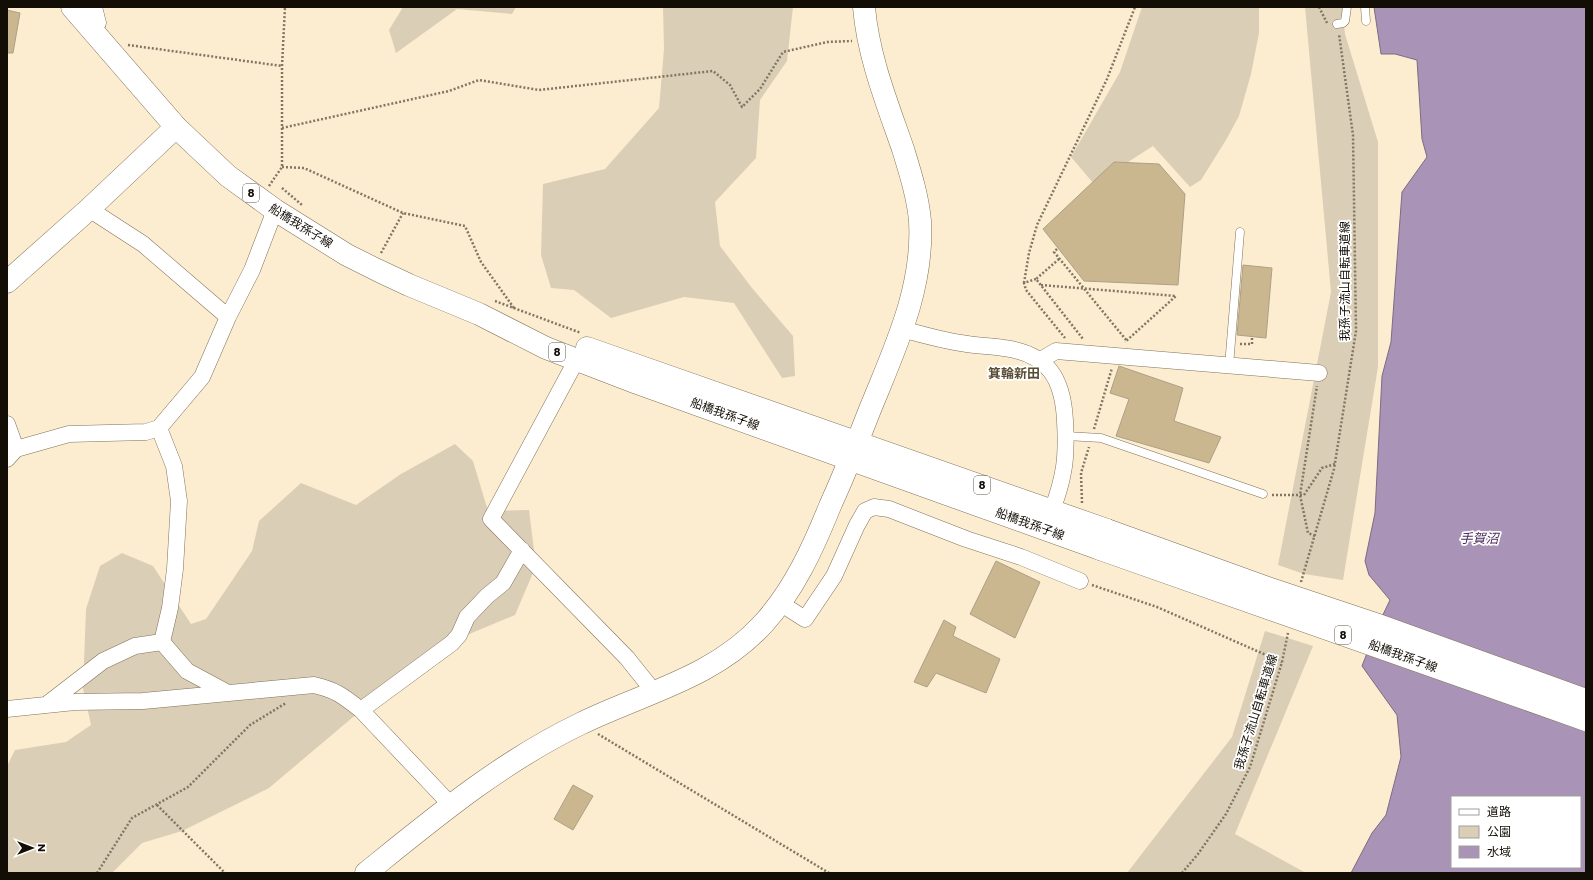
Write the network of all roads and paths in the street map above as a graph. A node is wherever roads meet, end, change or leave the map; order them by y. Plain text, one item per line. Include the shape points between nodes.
1 (72, 7) edge
2 (94, 7) edge
3 (285, 7) edge
4 (864, 7) edge
5 (1135, 7) edge
6 (1319, 7) edge
7 (1347, 7) edge
8 (1365, 7) edge
9 (1366, 21) dead end
10 (1337, 24) junction
11 (91, 29) junction
12 (870, 40) junction
13 (109, 50) junction
14 (282, 66) junction
15 (176, 127) junction
16 (282, 128) junction
17 (282, 167) junction
18 (282, 188) dead end
19 (267, 205) junction
20 (303, 206) dead end
21 (89, 209) junction
22 (403, 213) junction
23 (1240, 232) dead end
24 (1057, 249) dead end
25 (374, 251) dead end
26 (380, 254) junction
27 (385, 256) dead end
28 (1059, 259) junction
29 (1036, 279) junction
30 (7, 282) edge
31 (1024, 283) junction
32 (1041, 285) junction
33 (1084, 288) junction
34 (486, 307) junction
35 (514, 308) junction
36 (228, 317) junction
37 (902, 329) junction
38 (588, 335) dead end
39 (1252, 336) dead end
40 (1068, 341) dead end
41 (1127, 341) junction
42 (1081, 343) dead end
43 (1240, 348) dead end
44 (1126, 350) junction
45 (577, 359) junction
46 (1039, 361) junction
47 (1229, 366) junction
48 (1319, 374) joint
49 (7, 424) edge
50 (159, 428) junction
51 (1066, 436) junction
52 (854, 451) junction
53 (12, 454) edge
54 (1335, 464) junction
55 (1263, 494) joint
56 (1300, 495) junction
57 (1052, 510) junction
58 (1316, 536) junction
59 (1104, 540) junction
60 (522, 550) junction
61 (1304, 574) dead end
62 (1080, 581) joint
63 (780, 603) junction
64 (1287, 634) dead end
65 (162, 642) junction
66 (1282, 662) junction
67 (228, 693) junction
68 (655, 693) junction
69 (1586, 700) edge
70 (288, 701) dead end
71 (46, 705) junction
72 (7, 710) edge
73 (361, 710) junction
74 (1586, 720) edge
75 (580, 724) junction
76 (157, 805) junction
77 (450, 805) junction
78 (97, 873) edge
79 (225, 873) edge
80 (366, 873) edge
81 (829, 873) edge
82 (1182, 873) edge

1 - 11 main road, 船橋我孫子線 / 8
2 - 11 street via 98,23
3 - 14 path
4 - 12 main road
5 - 31 path via 1108,79 1037,225
6 - 10 path via 1327,23
7 - 10 lane via 1346,21
8 - 9 lane
10 - 54 path, 我孫子流山自転車道線 via 1353,135 1356,331
11 - 13 main road, 船橋我孫子線 / 8
12 - 16 path via 827,42 783,52 760,89 742,107 730,85 713,71 539,90 479,80 449,91
12 - 37 main road via 874,62 910,174 920,219 919,263
13 - 14 path via 114,46 126,44
13 - 15 main road, 船橋我孫子線 / 8
14 - 16 path
15 - 19 main road, 船橋我孫子線 / 8 via 228,176
15 - 21 main road
16 - 17 path
17 - 19 path
17 - 22 path via 304,168
18 - 20 path
19 - 34 main road, 船橋我孫子線 / 8 via 347,254 409,285
19 - 36 street via 252,270
21 - 30 main road
21 - 36 street via 143,244
22 - 26 path
22 - 35 path via 465,226 481,262
23 - 47 lane
24 - 28 path via 1054,252
25 - 26 path
26 - 27 path
28 - 29 path
28 - 33 path
29 - 31 path
29 - 32 path
31 - 40 path via 1026,290
32 - 33 path
32 - 42 path via 1087,343
33 - 41 path
33 - 41 path via 1176,296
34 - 35 path
34 - 45 main road, 船橋我孫子線 / 8 via 546,348
34 - 52 main road, 船橋我孫子線 / 8 via 549,334
35 - 38 path
36 - 50 street via 202,377
37 - 46 street via 967,344 1004,348 1029,354
37 - 52 main road
39 - 43 path via 1252,344 1240,344
41 - 44 path
41 - 44 path via 1129,351
44 - 46 street via 1056,351
44 - 47 street
45 - 52 main road, 船橋我孫子線 / 8 via 637,383
45 - 60 street via 491,519
46 - 51 street via 1050,369 1058,380 1064,403
47 - 48 street
48 - 56 path
49 - 53 street
50 - 53 street via 146,432 69,434
50 - 65 street via 174,466 179,501 175,570
51 - 55 lane via 1101,438
51 - 57 street via 1066,459
52 - 57 main road, 船橋我孫子線 / 8
52 - 59 main road, 船橋我孫子線 / 8
52 - 63 main road via 804,567
54 - 56 path via 1322,468 1304,495
54 - 58 path, 我孫子流山自転車道線
55 - 56 path
56 - 58 path via 1308,533
57 - 59 main road, 船橋我孫子線 / 8
58 - 61 path, 我孫子流山自転車道線
59 - 69 main road, 船橋我孫子線 / 8, bridge via 1268,588
59 - 74 main road, 船橋我孫子線 / 8, bridge
60 - 68 street via 627,658
60 - 73 street via 502,583 467,617 459,635 452,643
62 - 63 street via 889,509 874,507 865,511 834,576 805,620
62 - 66 path via 1156,607
63 - 68 main road via 762,625 730,653 713,665
64 - 66 path, 我孫子流山自転車道線
65 - 67 street via 187,671
65 - 71 street via 135,646 103,661
66 - 82 path, 我孫子流山自転車道線 via 1258,745 1241,785 1226,814
67 - 71 street via 143,701
67 - 73 street via 314,685 332,689
68 - 75 main road
70 - 76 path via 250,725 188,787
71 - 72 street
73 - 77 street
75 - 77 main road via 518,759
75 - 81 path
76 - 78 path via 132,818
76 - 79 path
77 - 80 main road

